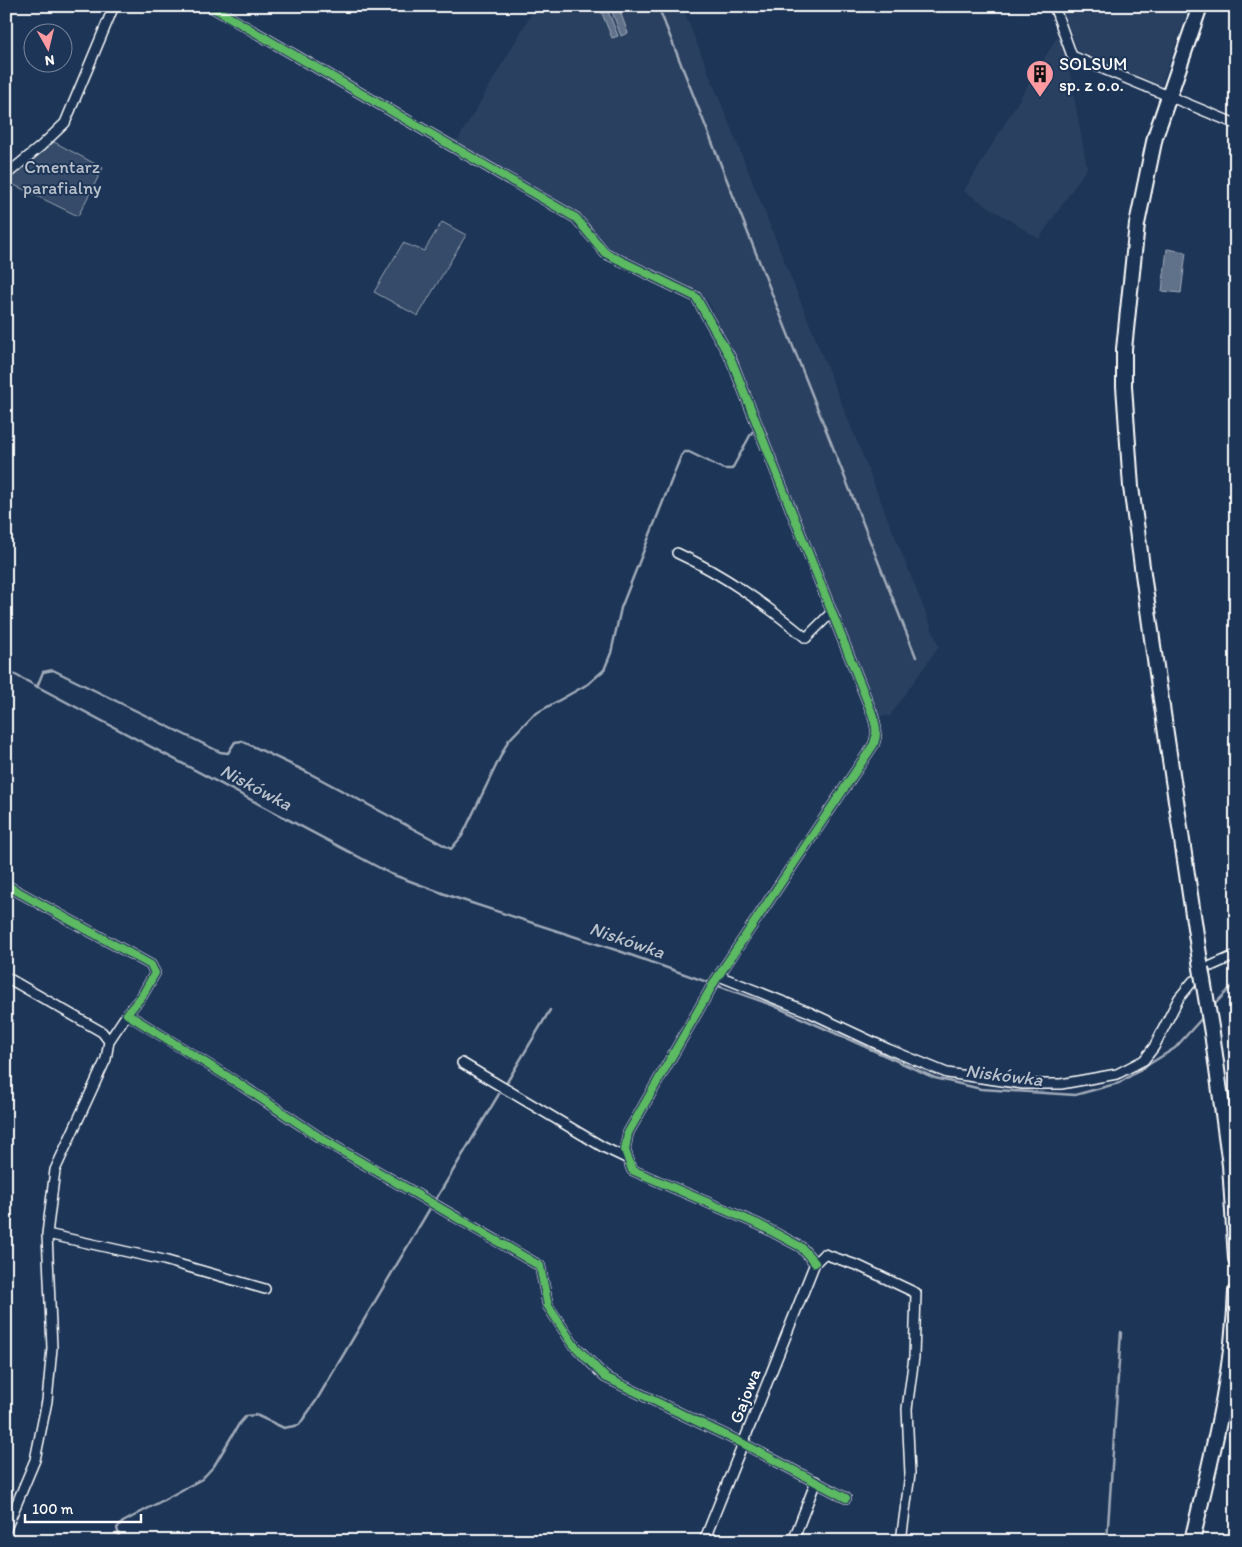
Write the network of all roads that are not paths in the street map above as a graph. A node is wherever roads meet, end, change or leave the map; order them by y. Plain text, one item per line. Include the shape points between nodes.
1 (114, 6) edge
2 (210, 6) edge
3 (1054, 6) edge
4 (1200, 6) edge
5 (222, 9) edge
6 (1168, 95) junction
7 (1236, 124) edge
8 (6, 175) edge
9 (677, 553) dead end
10 (832, 612) junction
11 (6, 885) edge
12 (1236, 955) edge
13 (1206, 967) junction
14 (6, 977) edge
15 (717, 978) junction
16 (1193, 981) dead end
17 (127, 1014) junction
18 (108, 1041) junction
19 (462, 1063) dead end
20 (628, 1159) junction
21 (46, 1234) junction
22 (1236, 1259) edge
23 (815, 1264) junction
24 (265, 1289) dead end
25 (1236, 1291) edge
26 (744, 1444) junction
27 (816, 1481) junction
28 (846, 1498) dead end
29 (6, 1529) edge
30 (704, 1541) edge
31 (793, 1541) edge
32 (901, 1541) edge
33 (1192, 1541) edge

1 - 8 street via 65,123
2 - 5 street
3 - 6 street via 1072,56
4 - 6 main road
5 - 10 street via 576,218 605,253 696,297 731,359
6 - 7 street
6 - 13 main road via 1155,137 1137,224 1124,349 1124,386 1131,487 1154,653
9 - 10 street via 714,570 769,607 806,638
10 - 15 street via 872,714 876,738
11 - 17 street via 151,965 155,973
12 - 13 street
13 - 22 main road, bridge via 1230,1165
14 - 18 street via 95,1028
15 - 16 street via 809,1012 947,1073 1023,1084 1061,1084 1116,1074 1144,1060 1179,998
15 - 20 street via 628,1133 625,1150
17 - 18 street
17 - 26 street via 325,1141 540,1266 548,1306 573,1344 605,1378
18 - 21 street via 106,1059 55,1170
19 - 20 street
20 - 23 street via 632,1170 760,1225 801,1247
21 - 24 street via 164,1260
21 - 29 street via 52,1348 47,1401 35,1460
23 - 26 street, Gajowa
23 - 32 street via 824,1254 859,1266 916,1293 914,1357 906,1409 910,1474
25 - 33 main road via 1225,1398
26 - 27 street
26 - 30 street, Gajowa
27 - 28 street
27 - 31 street

